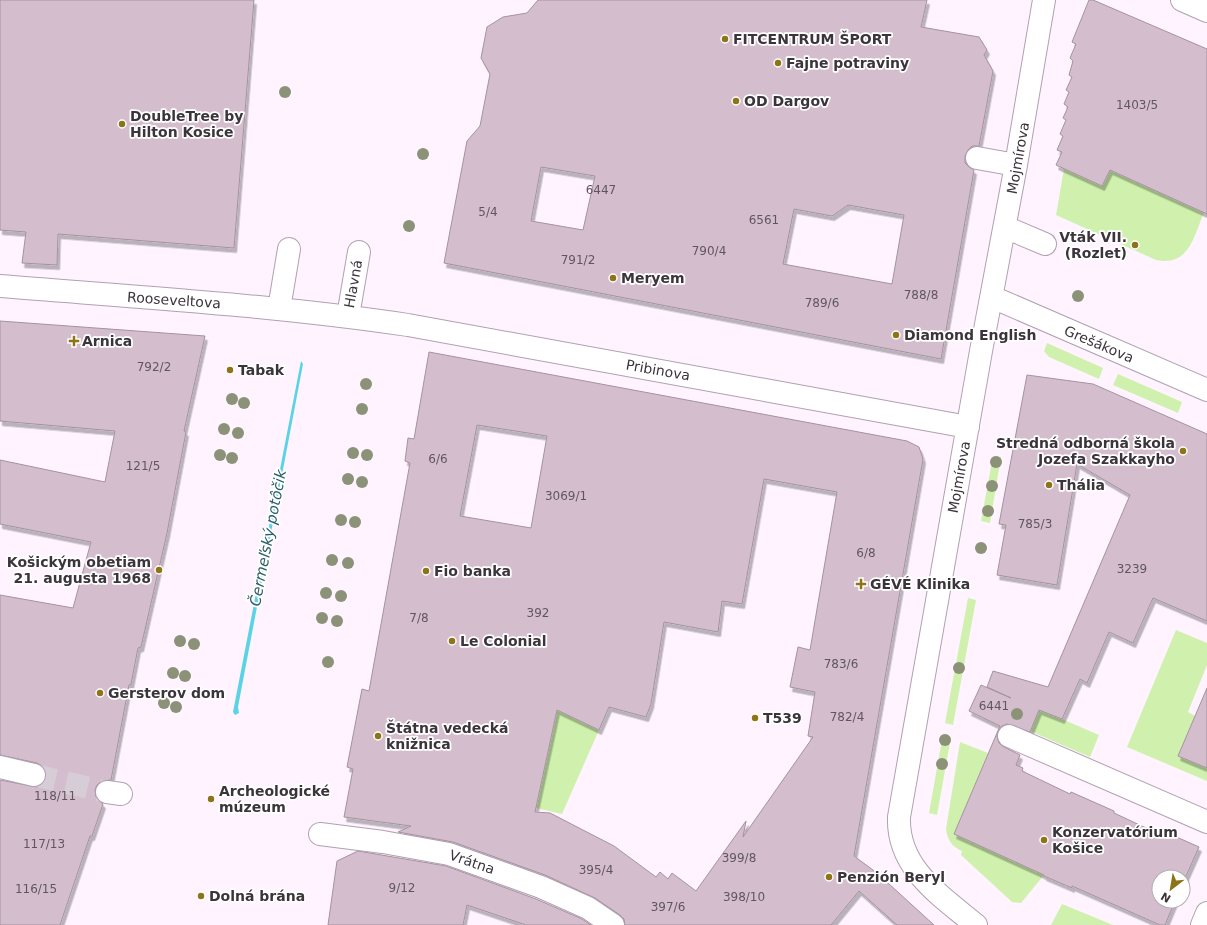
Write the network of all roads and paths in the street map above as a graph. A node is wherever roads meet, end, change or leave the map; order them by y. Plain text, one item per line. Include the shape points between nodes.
1 (1044, 0) edge
2 (1182, 0) edge
3 (1207, 11) edge
4 (977, 158) dead end
5 (1016, 165) junction
6 (1006, 227) junction
7 (1045, 244) dead end
8 (289, 249) dead end
9 (359, 252) dead end
10 (0, 286) edge
11 (992, 297) junction
12 (279, 309) junction
13 (348, 316) junction
14 (1207, 390) edge
15 (968, 427) junction
16 (1009, 736) dead end
17 (0, 767) edge
18 (34, 776) tunnel mouth
19 (1207, 822) edge
20 (320, 834) dead end
21 (1207, 913) edge
22 (613, 925) edge
23 (976, 925) edge
24 (1202, 925) edge

1 - 5 street, Mojmírova
2 - 3 street
4 - 5 street
5 - 6 street, Mojmírova
6 - 7 street
6 - 11 street, Mojmírova
8 - 12 street
9 - 13 street, Hlavná
10 - 12 street, Rooseveltova
11 - 14 street, Grešákova
11 - 15 street, Mojmírova
12 - 13 street, Rooseveltova
13 - 15 street, Pribinova via 446,331
15 - 23 street, Mojmírova via 899,827 903,847 917,873 927,885
16 - 19 street
17 - 18 street
20 - 22 street, Vrátna via 450,854 541,886 588,908
21 - 24 street

